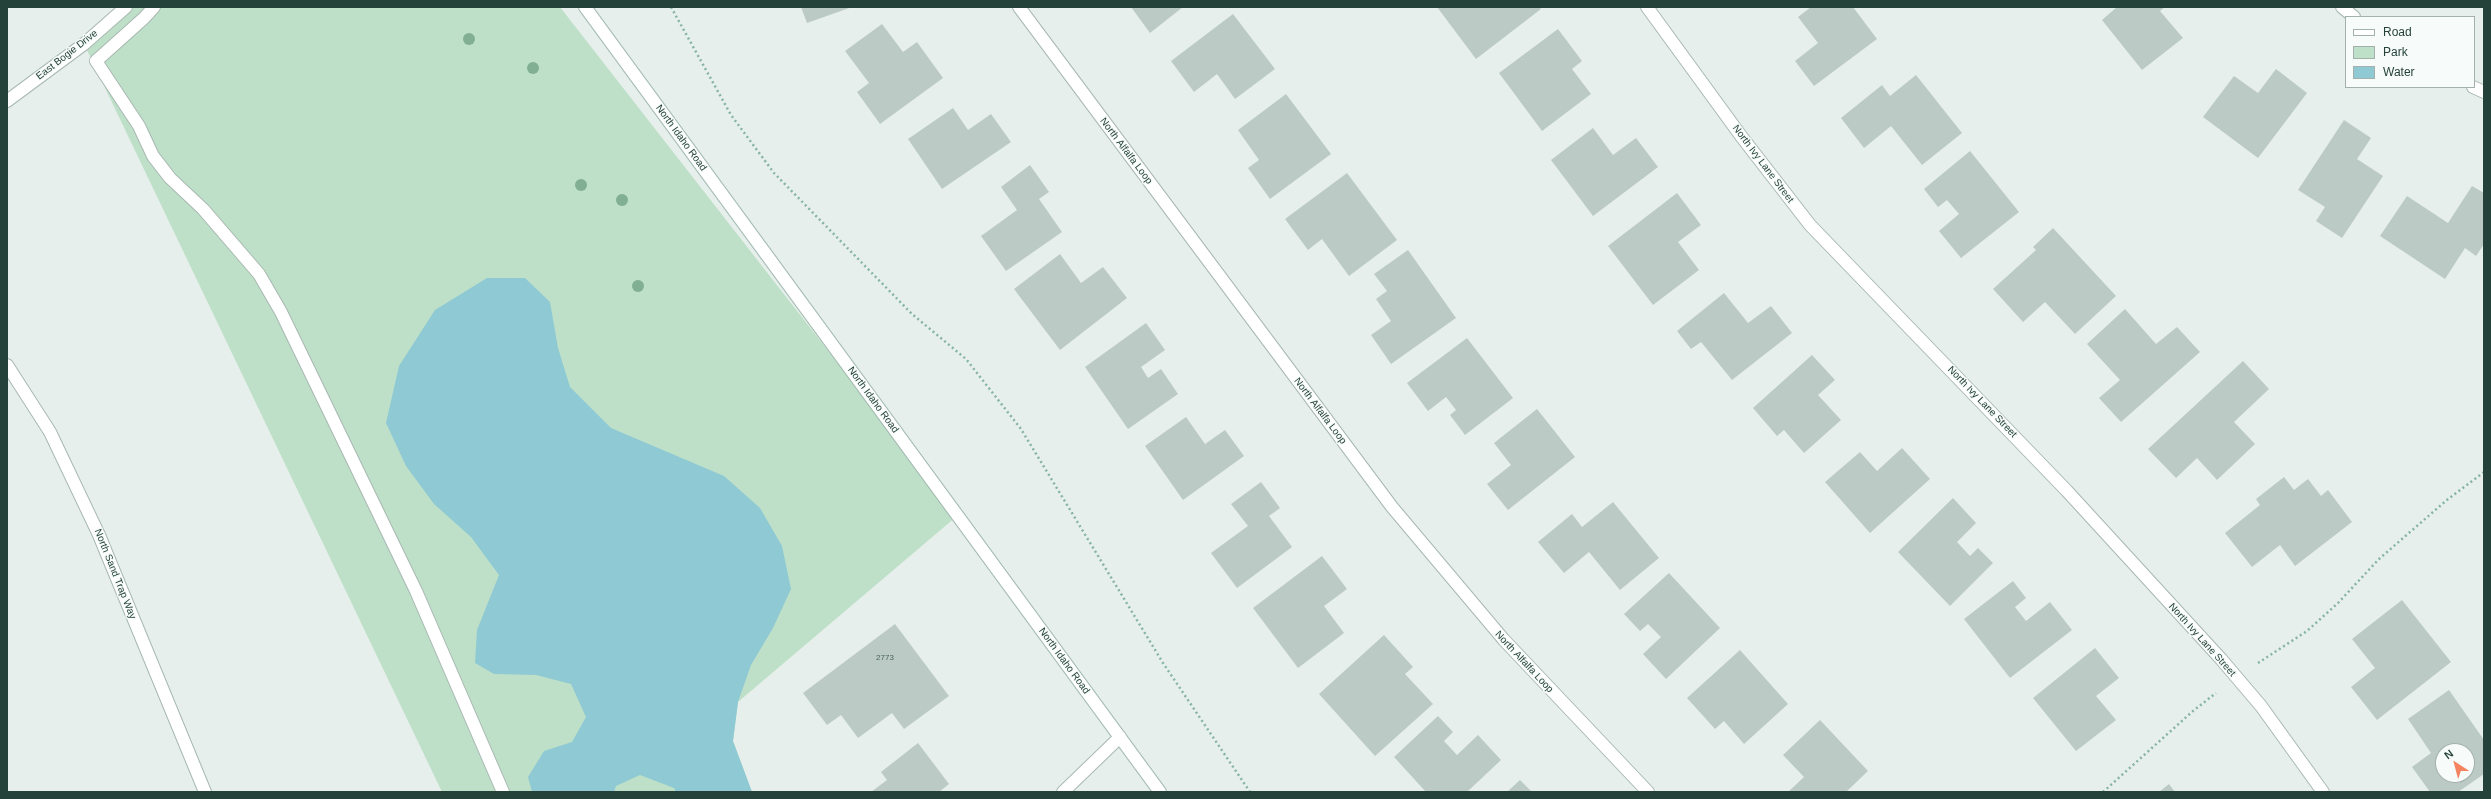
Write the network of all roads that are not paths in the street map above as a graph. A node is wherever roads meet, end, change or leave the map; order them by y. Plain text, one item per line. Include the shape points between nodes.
1 (126, 7) edge
2 (154, 7) edge
3 (585, 7) edge
4 (1019, 7) edge
5 (1647, 7) edge
6 (2342, 7) edge
7 (2353, 16) edge
8 (7, 101) edge
9 (7, 365) edge
10 (1120, 737) junction
11 (205, 792) edge
12 (503, 792) edge
13 (1063, 792) edge
14 (1160, 792) edge
15 (1648, 792) edge
16 (2323, 792) edge

1 - 8 street, East Bogie Drive via 84,44
2 - 12 street via 96,61 139,126 153,156 170,178 212,219 259,274 281,312 416,591
3 - 10 street, North Idaho Road
4 - 15 street, North Alfalfa Loop via 1392,508 1504,640
5 - 16 street, North Ivy Lane Street via 1810,225 2067,491 2221,659 2261,706
6 - 7 street
9 - 11 street, North Sand Trap Way via 50,432 99,534
10 - 13 street
10 - 14 street, North Idaho Road

